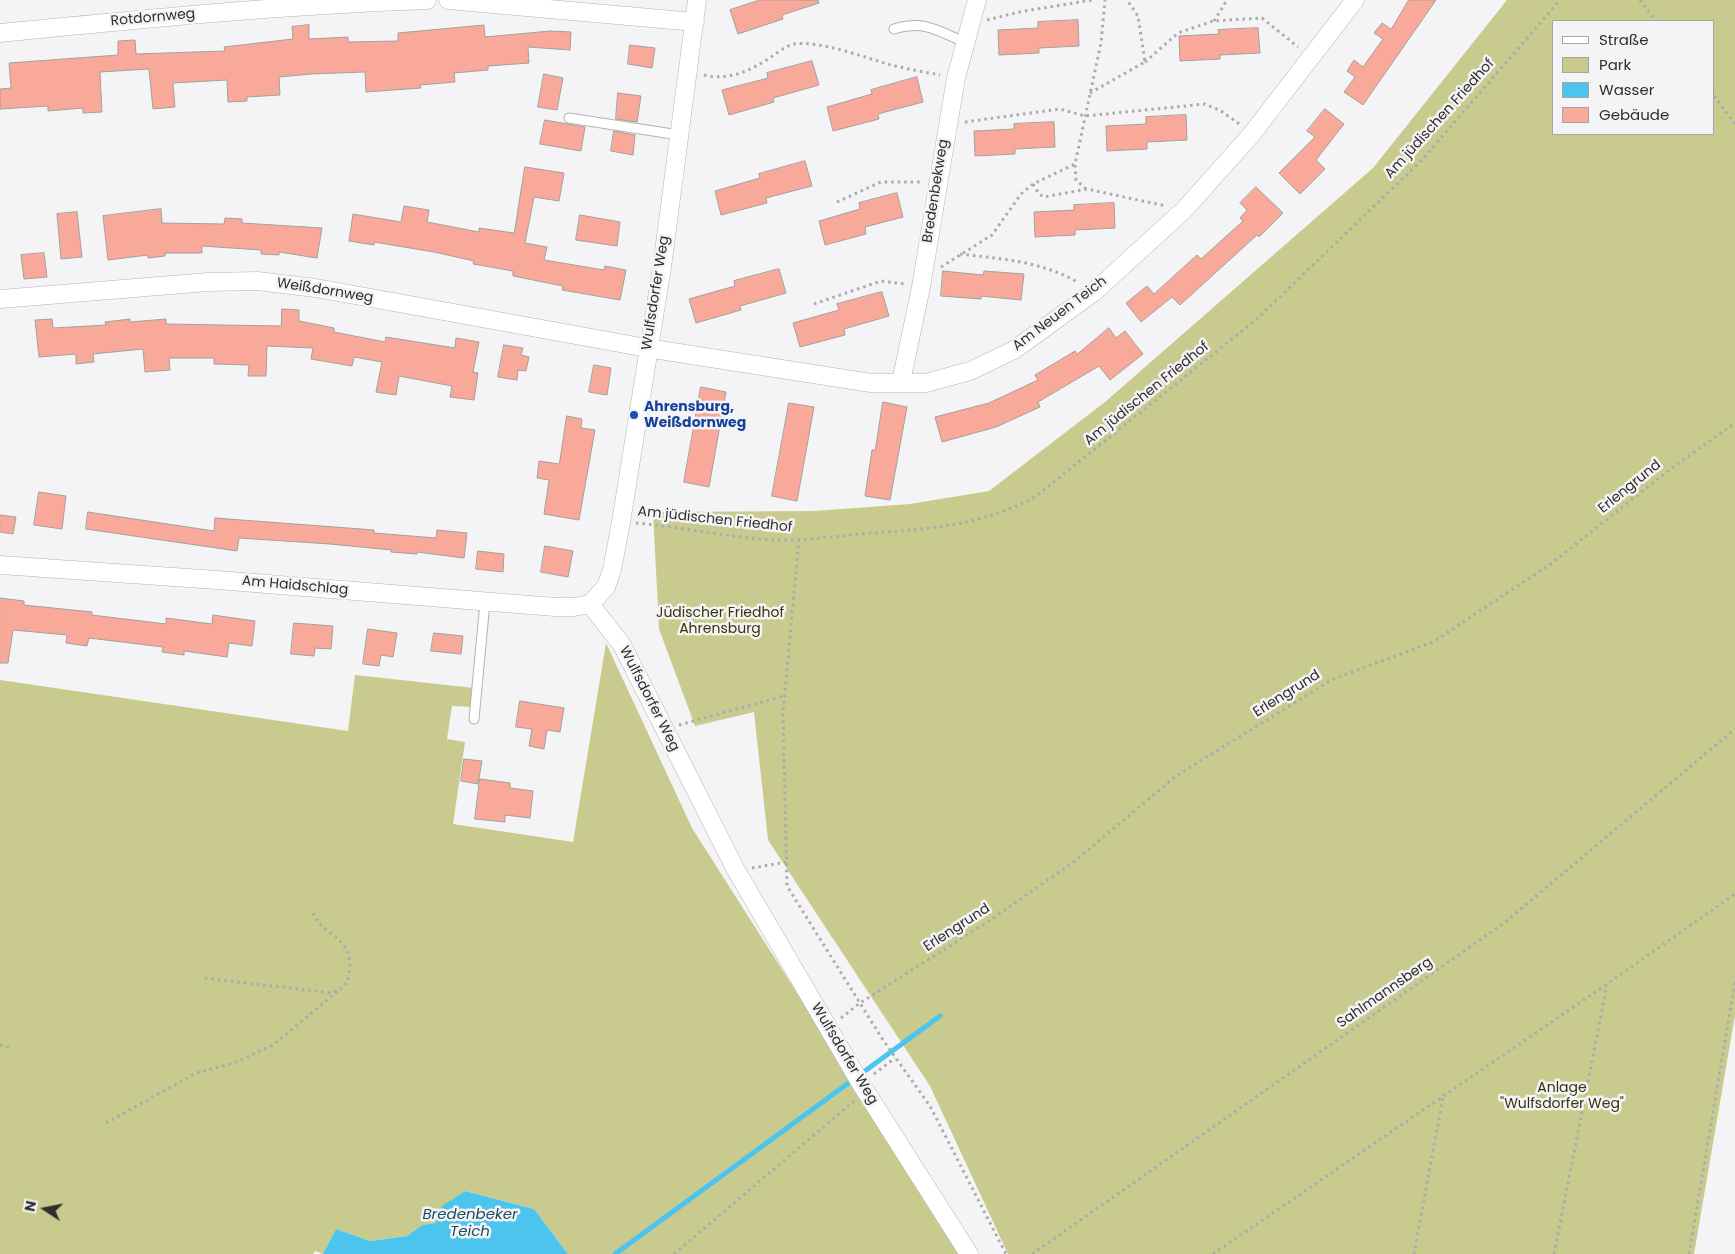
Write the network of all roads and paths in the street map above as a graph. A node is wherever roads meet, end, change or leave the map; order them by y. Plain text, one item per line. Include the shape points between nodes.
1 (427, 0) edge
2 (448, 0) edge
3 (697, 0) edge
4 (977, 0) edge
5 (1092, 0) edge
6 (1105, 0) edge
7 (1128, 0) edge
8 (1227, 0) edge
9 (1355, 0) edge
10 (1560, 0) edge
11 (1640, 0) edge
12 (1655, 20) edge
13 (695, 22) junction
14 (1213, 22) junction
15 (970, 24) junction
16 (894, 30) dead end
17 (0, 33) edge
18 (964, 42) junction
19 (1310, 57) junction
20 (1145, 62) junction
21 (688, 72) junction
22 (942, 75) dead end
23 (1090, 93) junction
24 (1715, 97) edge
25 (1085, 116) junction
26 (569, 118) dead end
27 (1735, 124) edge
28 (947, 125) junction
29 (679, 135) junction
30 (1251, 135) junction
31 (1075, 164) junction
32 (922, 182) dead end
33 (1033, 184) junction
34 (1087, 189) junction
35 (837, 202) dead end
36 (1184, 210) junction
37 (958, 254) junction
38 (940, 268) dead end
39 (906, 284) dead end
40 (1094, 292) junction
41 (0, 299) edge
42 (814, 304) dead end
43 (647, 348) junction
44 (901, 382) junction
45 (1735, 424) edge
46 (621, 522) junction
47 (799, 539) junction
48 (0, 566) edge
49 (486, 602) junction
50 (590, 604) junction
51 (784, 696) junction
52 (474, 719) dead end
53 (665, 728) junction
54 (1735, 729) edge
55 (786, 862) junction
56 (736, 870) junction
57 (1735, 894) edge
58 (313, 914) dead end
59 (333, 934) junction
60 (330, 938) dead end
61 (205, 978) dead end
62 (1735, 982) edge
63 (1608, 984) junction
64 (338, 991) junction
65 (860, 1003) junction
66 (828, 1028) junction
67 (0, 1046) edge
68 (9, 1047) dead end
69 (895, 1058) junction
70 (861, 1084) junction
71 (1443, 1096) junction
72 (853, 1102) dead end
73 (106, 1123) dead end
74 (674, 1254) edge
75 (969, 1254) edge
76 (1006, 1254) edge
77 (1032, 1254) edge
78 (1213, 1254) edge
79 (1414, 1254) edge
80 (1554, 1254) edge
81 (1689, 1254) edge

1 - 17 street, Rotdornweg via 237,10
2 - 13 street
3 - 13 street, Wulfsdorfer Weg
4 - 15 street, Bredenbekweg
5 - 15 path
6 - 23 path via 1101,43
7 - 20 path via 1138,16
8 - 14 path
9 - 19 street, Am Neuen Teich
10 - 47 path, Am jüdischen Friedhof via 1421,162 1257,319 1035,497 1007,512 955,526
11 - 12 path
13 - 21 street, Wulfsdorfer Weg
14 - 19 path via 1262,18
14 - 20 path via 1178,33
15 - 18 street, Bredenbekweg
16 - 18 lane via 911,24 927,25
18 - 28 street, Bredenbekweg
19 - 30 street, Am Neuen Teich
20 - 23 path
21 - 22 path via 713,78 734,76 794,44 838,50
21 - 29 street, Wulfsdorfer Weg
23 - 25 path
24 - 27 path
25 - 28 path via 1060,109
25 - 30 path via 1205,104 1235,120
25 - 31 path
26 - 29 lane
28 - 44 street, Bredenbekweg via 921,287
29 - 43 street, Wulfsdorfer Weg via 662,267
30 - 36 street, Am Neuen Teich
31 - 33 path
31 - 34 path via 1076,180
32 - 35 path via 881,182
33 - 34 path via 1044,197
33 - 37 path via 1021,194 992,235
34 - 36 path
36 - 40 street, Am Neuen Teich
37 - 38 path
37 - 40 path via 1024,262 1062,273
39 - 42 path via 881,281
40 - 44 street, Am Neuen Teich via 1014,350 970,371 926,383
41 - 43 street, Weißdornweg via 257,281 316,288
43 - 44 street, Am Neuen Teich via 871,382
43 - 46 street, Wulfsdorfer Weg
45 - 65 path, Erlengrund via 1673,467 1552,563 1433,642 1333,679 1176,776 1075,860 989,921
46 - 47 path, Am jüdischen Friedhof via 676,526 771,540
46 - 50 street, Wulfsdorfer Weg via 606,587
47 - 51 path
48 - 49 street, Am Haidschlag
49 - 50 street, Am Haidschlag via 555,607
49 - 52 lane
50 - 53 street, Wulfsdorfer Weg via 622,645
51 - 53 path
51 - 55 path
53 - 56 street, Wulfsdorfer Weg
54 - 77 path, Sahlmannsberg via 1504,923
55 - 56 path
55 - 65 path via 788,886
56 - 66 street, Wulfsdorfer Weg
57 - 63 path
58 - 59 path via 317,922
59 - 60 path
59 - 64 path via 345,947 350,969 348,982
61 - 64 path via 270,987
62 - 81 path
63 - 71 path
63 - 80 path
64 - 73 path via 273,1045 234,1063 196,1073
65 - 66 path, Erlengrund
65 - 69 path
66 - 70 street, Wulfsdorfer Weg
67 - 68 path
69 - 70 path
69 - 76 path via 930,1106
70 - 75 street, Wulfsdorfer Weg
71 - 78 path
71 - 79 path
72 - 74 path

